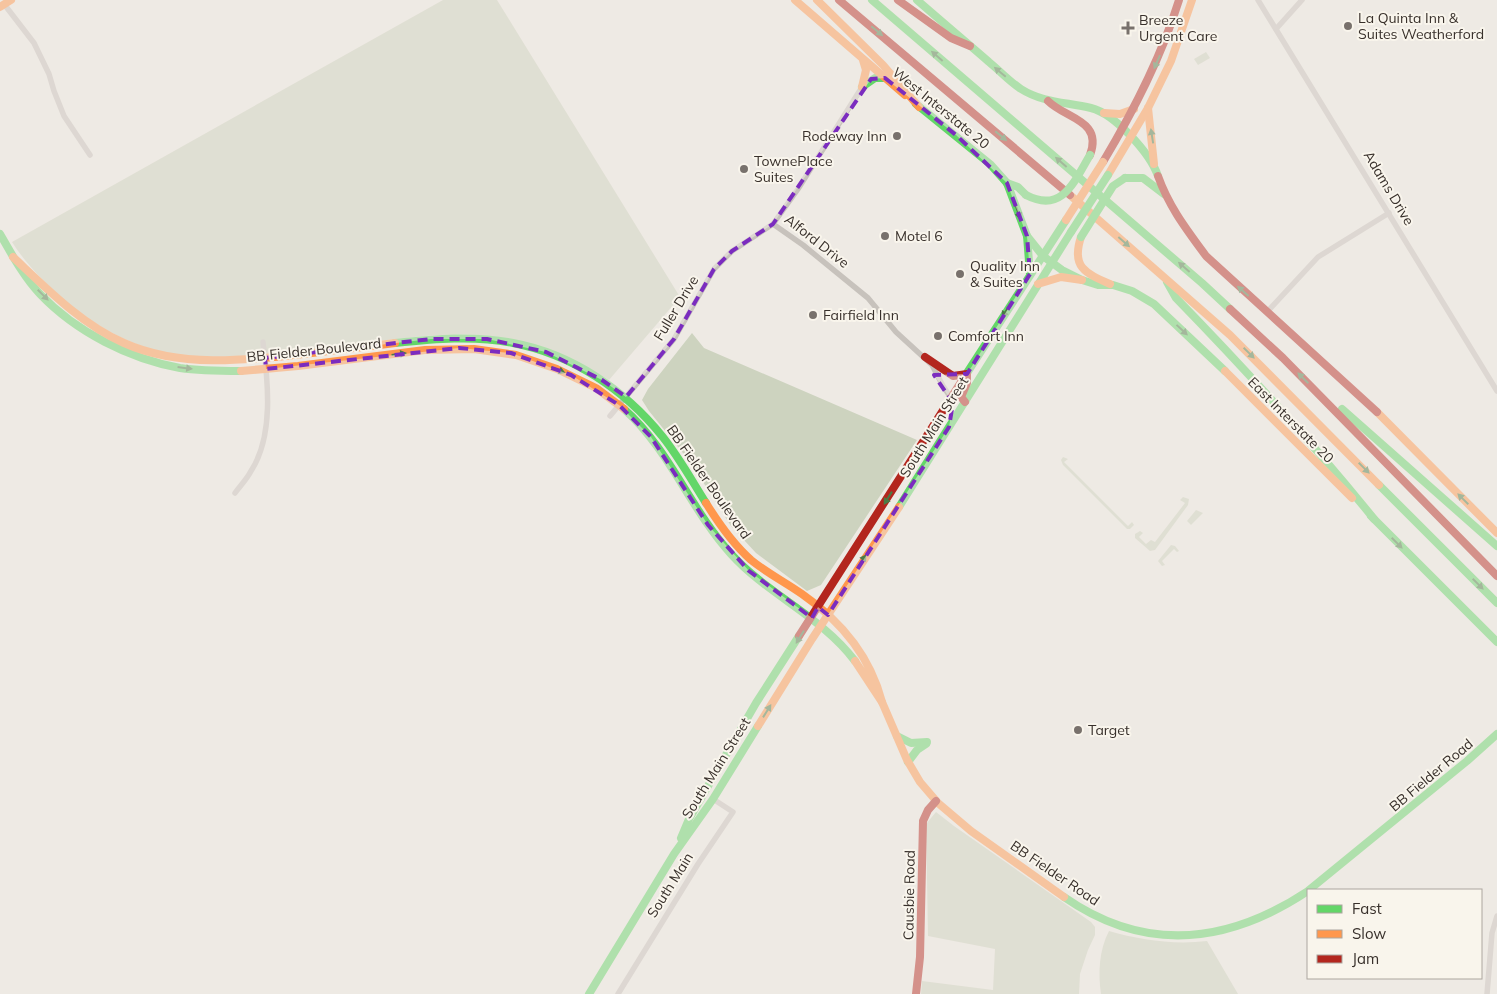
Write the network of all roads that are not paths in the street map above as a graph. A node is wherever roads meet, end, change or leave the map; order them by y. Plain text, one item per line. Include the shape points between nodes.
1 (796, 0) edge
2 (817, 0) edge
3 (839, 0) edge
4 (872, 0) edge
5 (898, 0) edge
6 (917, 0) edge
7 (1178, 0) edge
8 (1192, 0) edge
9 (1258, 0) edge
10 (1302, 0) edge
11 (5, 4) edge
12 (1276, 29) junction
13 (970, 46) junction
14 (862, 58) junction
15 (885, 78) junction
16 (862, 87) junction
17 (1048, 100) junction
18 (920, 106) junction
19 (1148, 108) junction
20 (1134, 109) junction
21 (1104, 113) junction
22 (1123, 130) junction
23 (1131, 136) junction
24 (90, 155) dead end
25 (1154, 164) junction
26 (1006, 183) junction
27 (1165, 196) junction
28 (1389, 214) junction
29 (773, 224) junction
30 (0, 234) edge
31 (1027, 236) junction
32 (1043, 256) junction
33 (13, 257) junction
34 (1052, 263) junction
35 (1161, 273) junction
36 (1030, 274) junction
37 (1082, 280) junction
38 (1038, 284) junction
39 (1113, 285) junction
40 (1267, 312) junction
41 (263, 342) dead end
42 (925, 357) junction
43 (265, 358) junction
44 (266, 369) junction
45 (967, 374) junction
46 (1497, 391) edge
47 (626, 397) junction
48 (951, 398) junction
49 (1327, 401) junction
50 (965, 402) junction
51 (619, 405) junction
52 (610, 416) dead end
53 (949, 427) junction
54 (235, 493) dead end
55 (1374, 519) junction
56 (1497, 533) edge
57 (1497, 546) edge
58 (1497, 576) edge
59 (1497, 603) edge
60 (818, 607) junction
61 (828, 615) junction
62 (812, 618) junction
63 (821, 626) junction
64 (1497, 642) edge
65 (882, 702) junction
66 (893, 730) junction
67 (1497, 734) edge
68 (908, 762) junction
69 (713, 799) junction
70 (936, 801) junction
71 (674, 854) junction
72 (1311, 889) edge
73 (1307, 892) edge
74 (1497, 916) edge
75 (589, 994) edge
76 (618, 994) edge
77 (916, 994) edge
78 (1487, 994) edge

1 - 14 main road, West Interstate 20
2 - 18 main road
3 -> 35 main road
49 -> 4 main road via 1202,283
5 - 13 main road via 951,38
6 - 13 main road
7 -> 20 main road, South Main Street via 1160,55
8 - 19 main road, South Main Street via 1171,61
9 - 12 street, Adams Drive
10 - 12 street
11 - 24 street via 34,43 64,116
12 - 28 street, Adams Drive
17 -> 13 main road via 1021,88
14 - 15 main road, West Interstate 20
14 - 16 main road via 866,70
15 - 16 main road via 875,78
15 - 18 main road, West Interstate 20
16 - 29 street, Alford Drive
17 - 21 main road
17 - 26 main road, bridge via 1056,109 1085,123 1093,140 1090,155 1064,194 1052,202 1041,202
18 - 26 main road, West Interstate 20 via 976,152
19 - 23 main road, South Main Street
25 -> 19 main road
20 - 21 main road via 1120,114
20 - 22 main road, South Main Street
21 - 22 main road
22 - 23 main road
22 - 32 main road, South Main Street, bridge
23 - 25 main road
23 - 34 main road, South Main Street, bridge
25 - 27 main road
26 -> 31 main road, West Interstate 20
27 - 39 main road, bridge via 1143,178 1125,178 1113,186 1081,237 1076,254 1080,267
40 -> 27 main road via 1206,256
28 - 40 street via 1318,257
28 - 46 street, Adams Drive
29 - 42 street, Alford Drive via 803,244 868,298 896,332
29 - 47 street, Fuller Drive via 732,251 714,269 674,339
30 - 33 main road, BB Fielder Boulevard
31 - 32 main road, West Interstate 20
31 - 36 main road
32 - 34 main road, East Interstate 20
32 - 36 main road, South Main Street
33 - 43 main road, BB Fielder Boulevard via 74,312 124,344 180,358
33 -> 44 main road, BB Fielder Boulevard via 40,294 66,317 126,351 180,368
34 - 37 main road, East Interstate 20
34 - 38 main road, South Main Street
35 - 55 main road via 1176,298 1281,409
35 -> 59 main road via 1282,385
36 -> 45 main road, South Main Street
37 - 38 main road via 1061,277
37 - 39 main road, East Interstate 20
38 - 50 main road, South Main Street
39 -> 55 main road, East Interstate 20 via 1132,291 1154,304
56 -> 40 main road via 1384,419
41 - 43 street
42 - 45 main road via 953,376
42 - 48 street, Alford Drive
43 - 44 street
43 - 47 main road, BB Fielder Boulevard via 430,339 487,339 546,352 602,380
44 -> 51 main road, BB Fielder Boulevard via 432,349 484,349 512,353 571,375
44 - 54 street via 266,426 262,446 252,470
45 - 48 main road, South Main Street
45 - 50 main road via 961,397
47 - 51 street, Fuller Drive
47 - 60 main road, BB Fielder Boulevard via 668,444 732,540 755,563
48 - 53 main road
48 -> 60 main road, South Main Street
49 - 57 main road via 1343,410
49 - 58 main road
50 - 53 main road, South Main Street
51 - 52 street, Fuller Drive
51 - 62 main road, BB Fielder Boulevard via 651,436 708,525 733,556 748,571
61 -> 53 main road, South Main Street
55 -> 64 main road, East Interstate 20
60 - 61 main road, BB Fielder Boulevard
60 - 62 main road, South Main Street
61 - 63 main road, South Main Street
61 - 65 main road, BB Fielder Boulevard via 870,666 879,684
62 - 63 main road, BB Fielder Boulevard
62 -> 71 main road, South Main Street via 753,709 689,820
63 - 65 main road, BB Fielder Boulevard via 854,660
69 -> 63 main road, South Main Street
65 - 66 main road, BB Fielder Road
66 - 68 main road, BB Fielder Road
66 - 68 main road via 904,742 927,742
67 - 72 main road, BB Fielder Road
68 - 70 main road, BB Fielder Road
69 - 71 main road, South Main Street
69 - 76 street, South Main via 733,812
70 - 73 main road, BB Fielder Road via 1078,906 1105,921 1138,931 1184,935 1222,931 1274,914
70 - 77 main road, Causbie Road via 923,821 920,957
71 - 75 main road, South Main Street
74 - 78 street via 1492,933

